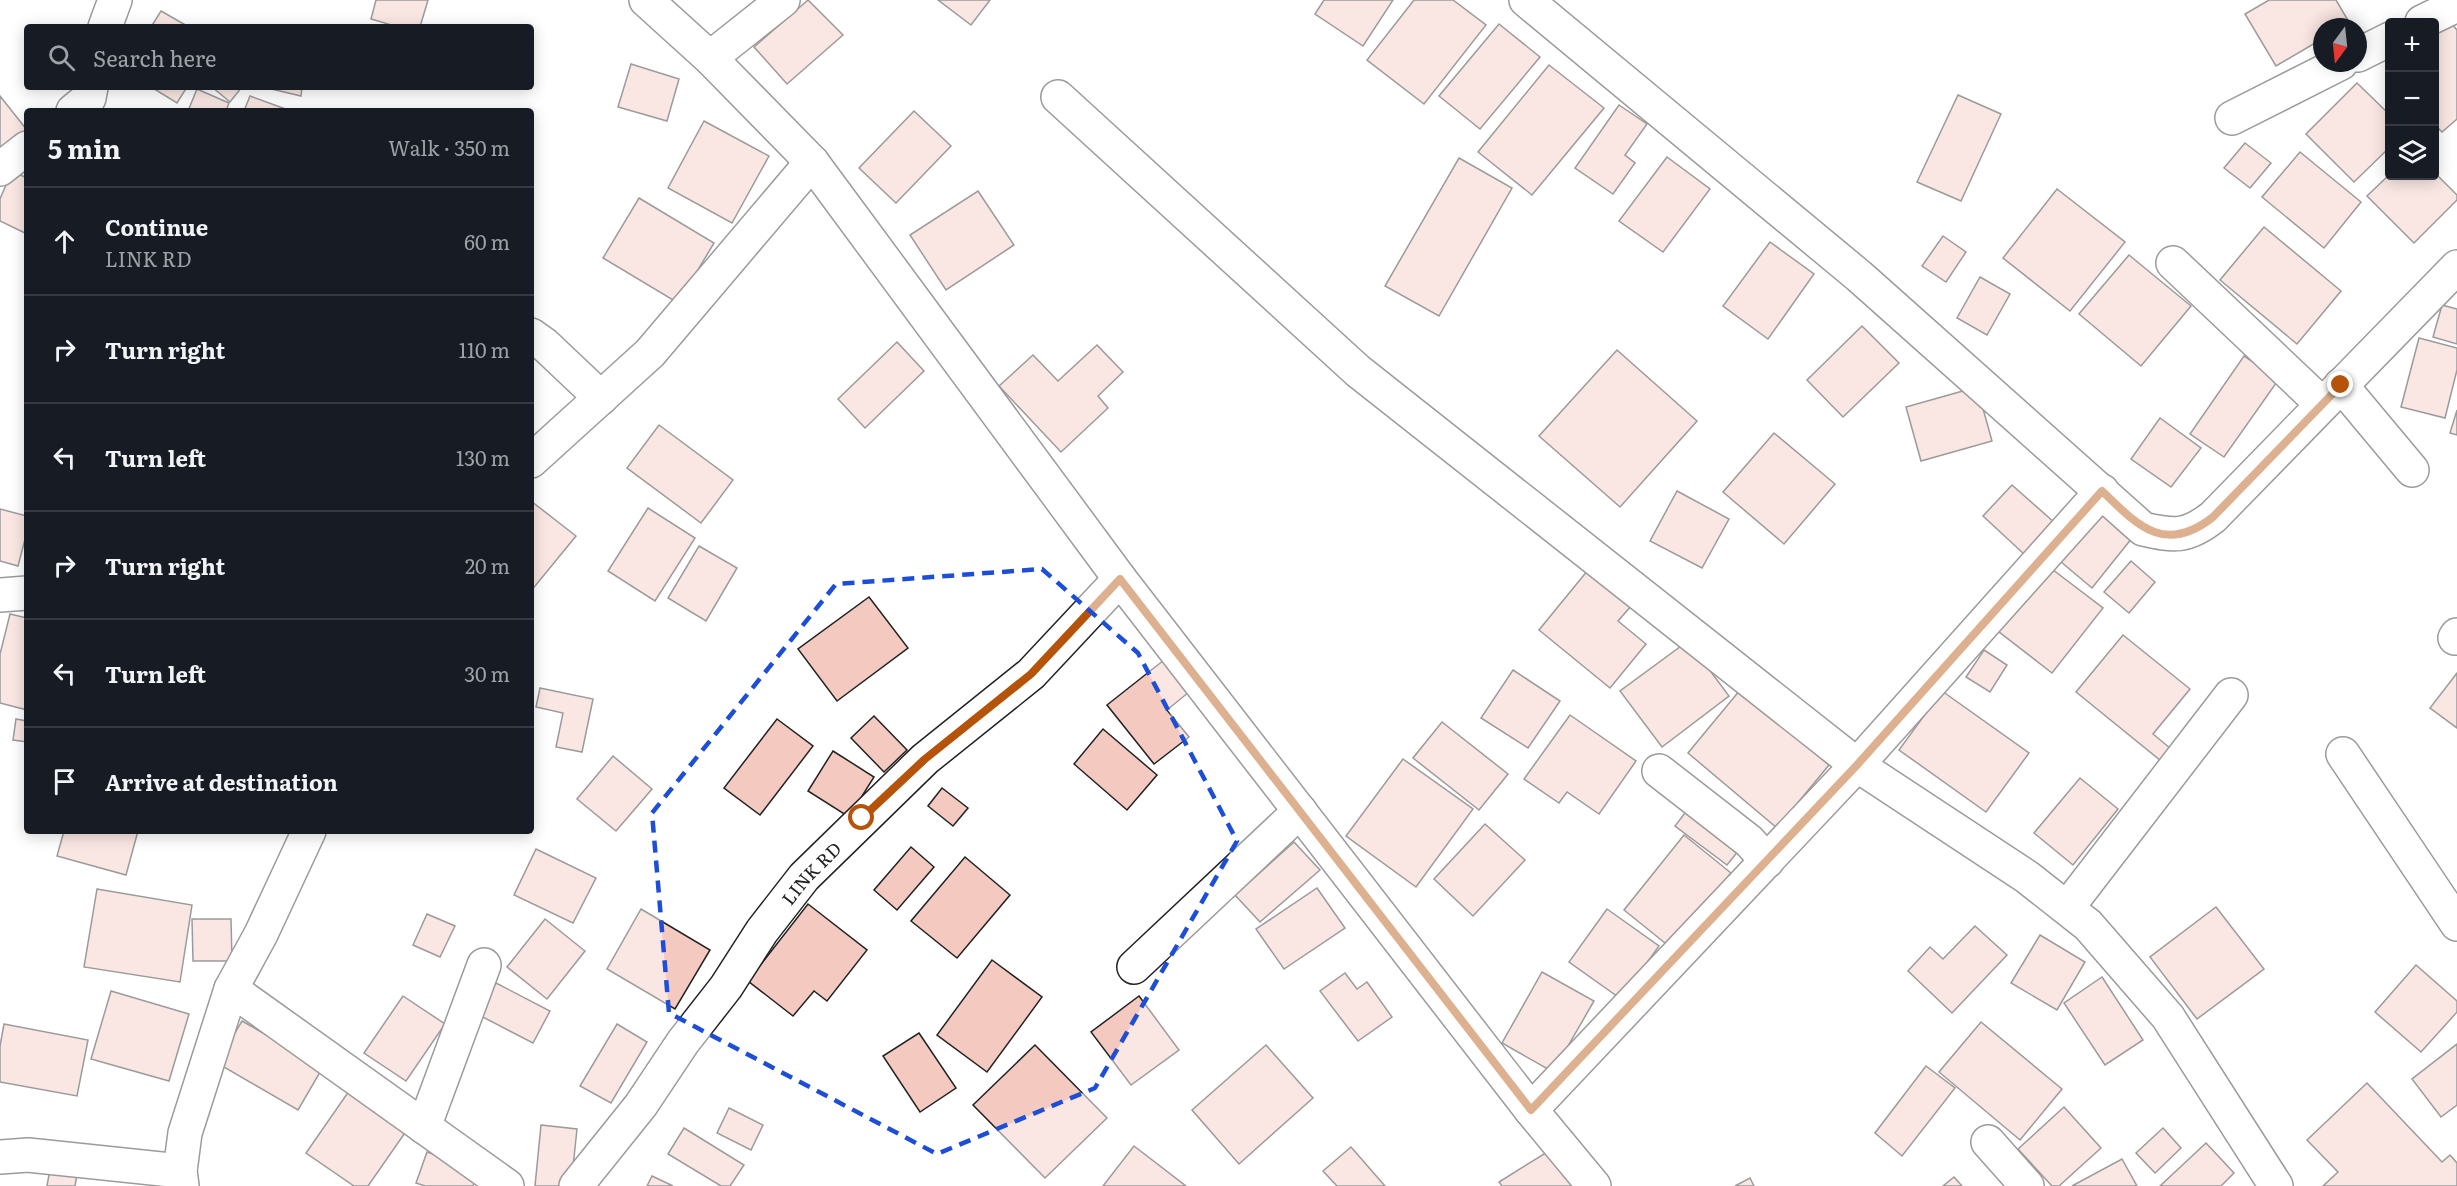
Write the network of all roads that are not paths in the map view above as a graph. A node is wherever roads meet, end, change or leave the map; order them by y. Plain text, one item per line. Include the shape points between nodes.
1 (115, 0) edge
2 (646, 0) edge
3 (783, 0) edge
4 (1526, 0) edge
5 (2457, 5) edge
6 (2430, 18) edge
7 (106, 24) edge
8 (2385, 42) edge
9 (2367, 50) edge
10 (710, 58) junction
11 (2324, 72) edge
12 (90, 90) edge
13 (1058, 98) dead end
14 (77, 108) edge
15 (2232, 118) dead end
16 (24, 150) edge
17 (812, 162) junction
18 (0, 169) edge
19 (2173, 263) dead end
20 (2457, 267) edge
21 (534, 337) edge
22 (2332, 395) junction
23 (601, 398) junction
24 (534, 458) edge
25 (2412, 470) dead end
26 (2102, 491) junction
27 (1120, 579) junction
28 (24, 593) edge
29 (0, 595) edge
30 (2231, 695) dead end
31 (2343, 754) dead end
32 (1857, 765) junction
33 (1659, 771) dead end
34 (1300, 811) junction
35 (308, 834) edge
36 (1767, 861) junction
37 (2067, 908) junction
38 (2457, 924) edge
39 (484, 965) dead end
40 (1134, 967) dead end
41 (231, 989) junction
42 (1531, 1110) junction
43 (424, 1127) junction
44 (1988, 1142) dead end
45 (0, 1157) edge
46 (181, 1179) edge
47 (507, 1186) edge
48 (576, 1186) edge
49 (1594, 1186) edge
50 (2027, 1186) edge
51 (2276, 1186) edge

1 - 7 street
2 - 10 street
3 - 10 street
4 - 26 street via 1859,276
5 - 6 street
8 - 9 street
10 - 17 street
11 - 15 street
12 - 14 street via 89,98
13 - 32 street via 1358,371
16 - 18 street
17 - 23 street via 650,352
17 - 27 street
19 - 22 street
20 - 22 street
21 - 23 street
22 - 25 street
22 - 26 street via 2197,529 2171,535 2143,529
23 - 24 street
26 - 32 street
27 - 34 street
27 - 48 street, LINK RD via 1031,674 925,759 804,877 641,1105
28 - 29 street
30 - 37 street
31 - 38 street
32 - 36 street
32 - 37 street via 2027,877
33 - 36 street via 1749,841
34 - 40 street
34 - 42 street
35 - 41 street
36 - 42 street
37 - 51 street via 2088,925 2168,1017
39 - 43 street
41 - 43 street
41 - 46 street via 185,1133
42 - 49 street
43 - 47 street
44 - 50 street
45 - 46 street via 28,1155

